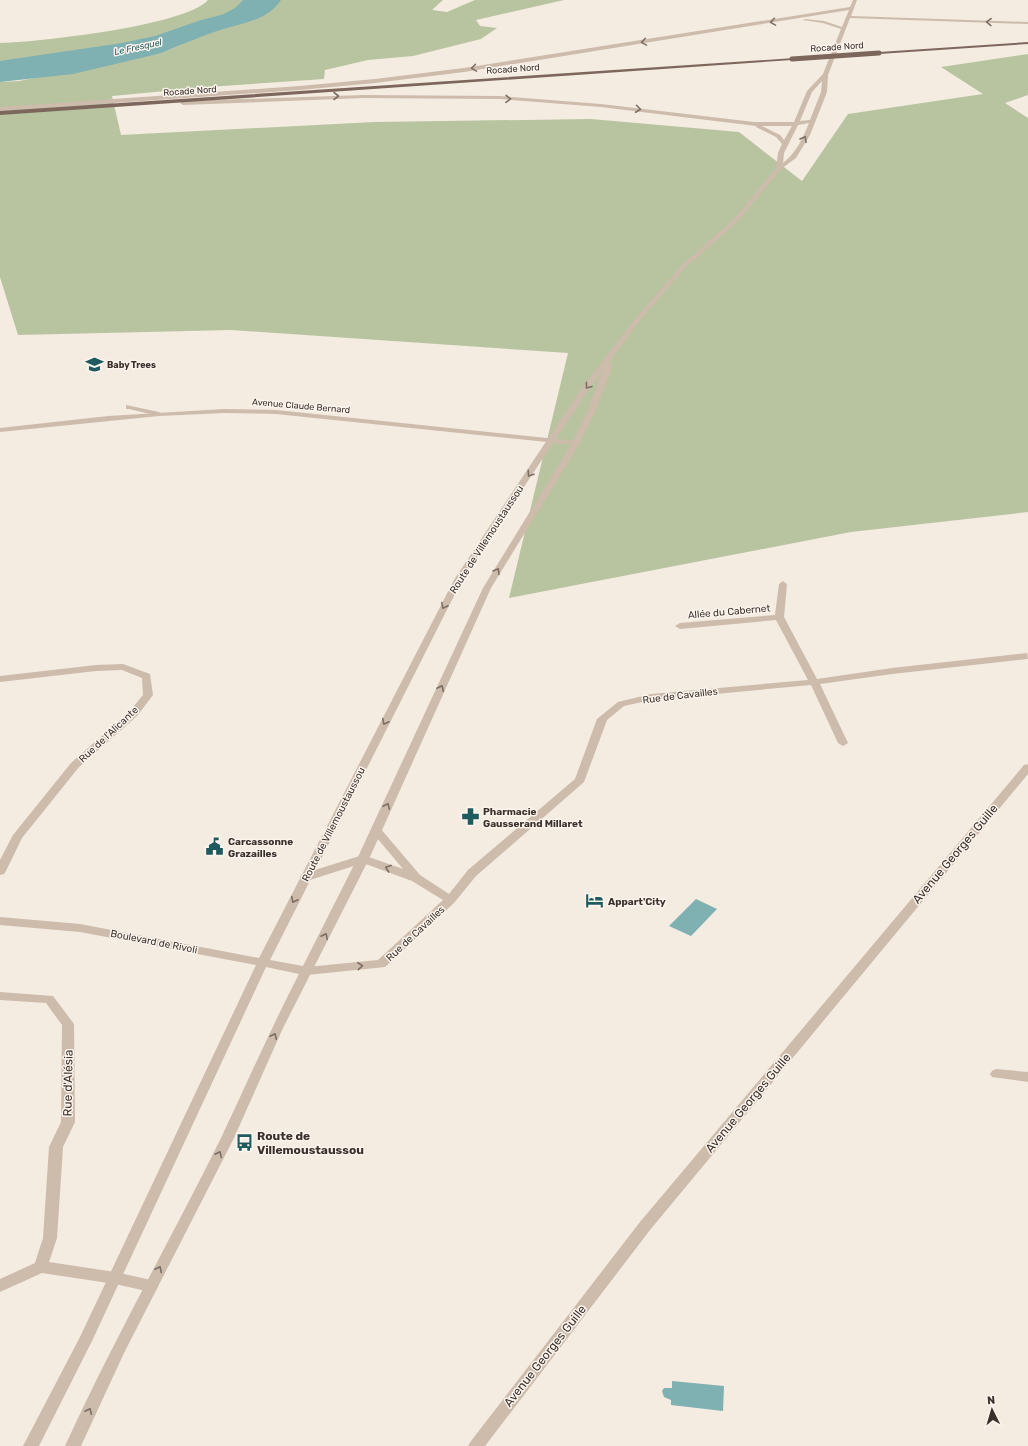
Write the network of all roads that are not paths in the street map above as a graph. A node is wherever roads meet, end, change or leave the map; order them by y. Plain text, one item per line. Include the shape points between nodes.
1 (855, 0) edge
2 (852, 8) junction
3 (848, 17) junction
4 (788, 20) junction
5 (1028, 24) edge
6 (844, 29) junction
7 (1028, 43) edge
8 (825, 75) junction
9 (87, 106) junction
10 (0, 109) edge
11 (0, 113) edge
12 (812, 121) junction
13 (796, 124) junction
14 (757, 125) junction
15 (785, 144) junction
16 (779, 168) junction
17 (612, 355) junction
18 (129, 407) dead end
19 (159, 414) junction
20 (0, 430) edge
21 (552, 441) junction
22 (576, 443) junction
23 (783, 584) dead end
24 (779, 617) junction
25 (680, 626) dead end
26 (1027, 656) edge
27 (0, 680) edge
28 (814, 682) junction
29 (843, 743) dead end
30 (1028, 767) edge
31 (376, 830) junction
32 (363, 859) junction
33 (0, 870) edge
34 (306, 877) junction
35 (416, 878) junction
36 (450, 900) junction
37 (0, 921) edge
38 (263, 962) junction
39 (307, 971) junction
40 (0, 996) edge
41 (996, 1074) dead end
42 (1028, 1077) edge
43 (42, 1267) junction
44 (115, 1278) junction
45 (0, 1286) edge
46 (151, 1286) junction
47 (31, 1446) edge
48 (73, 1446) edge
49 (476, 1446) edge

1 - 2 street, Route de Villemoustaussou
2 - 3 street, Route de Villemoustaussou
2 - 4 street
5 -> 3 street
3 - 6 street, Route de Villemoustaussou
4 - 6 street via 824,22
4 -> 10 street via 464,70 375,81
6 - 8 street, Route de Villemoustaussou
7 - 9 main road, Rocade Nord, bridge
8 - 12 street, Route de Villemoustaussou via 824,92
8 - 13 street, Route de Villemoustaussou via 810,91
9 - 11 main road, Rocade Nord
9 -> 14 street via 326,96 481,97 610,106
12 - 13 street
16 -> 12 street, Route de Villemoustaussou via 794,157
13 - 14 street
13 - 15 street, Route de Villemoustaussou
14 - 15 street via 778,136
15 - 16 street, Route de Villemoustaussou
16 - 17 street, Route de Villemoustaussou via 736,221 684,266 638,319
17 -> 21 street, Route de Villemoustaussou via 584,391
17 - 22 street, Route de Villemoustaussou via 591,412
18 - 19 street
19 - 20 street, Avenue Claude Bernard
19 - 21 street, Avenue Claude Bernard via 276,412
21 - 22 street, Avenue Claude Bernard
21 -> 34 street, Route de Villemoustaussou via 458,580
31 -> 22 street, Route de Villemoustaussou via 487,588
23 - 24 street, Allée du Cabernet
24 - 25 street, Allée du Cabernet
24 - 28 street, Allée du Cabernet
26 - 28 street, Rue de Cavailles
27 - 33 street, Rue de l'Alicante via 96,668 123,668 147,676 148,695 133,714 75,765 17,837
28 - 29 street
28 - 36 street, Rue de Cavailles via 651,697 621,704 602,719 580,780 472,873
30 - 49 street, Avenue Georges Guille via 645,1226
31 - 32 street, Route de Villemoustaussou
31 - 35 street, Rue de Cavailles
32 - 34 street
35 -> 32 street, Rue de Cavailles
39 -> 32 street, Route de Villemoustaussou
34 -> 38 street, Route de Villemoustaussou
35 - 36 street, Rue de Cavailles
39 -> 36 street, Rue de Cavailles via 381,964
37 - 38 street, Boulevard de Rivoli via 80,928
38 - 39 street, Boulevard de Rivoli
38 - 44 street, Route de Villemoustaussou
46 -> 39 street, Route de Villemoustaussou via 227,1138 277,1028
40 - 43 street, Rue d'Alésia via 49,999 68,1024 68,1122 56,1147 50,1238
41 - 42 street
43 - 44 street
43 - 45 street
44 - 46 street
44 - 47 street, Route de Villemoustaussou
48 -> 46 street, Route de Villemoustaussou

